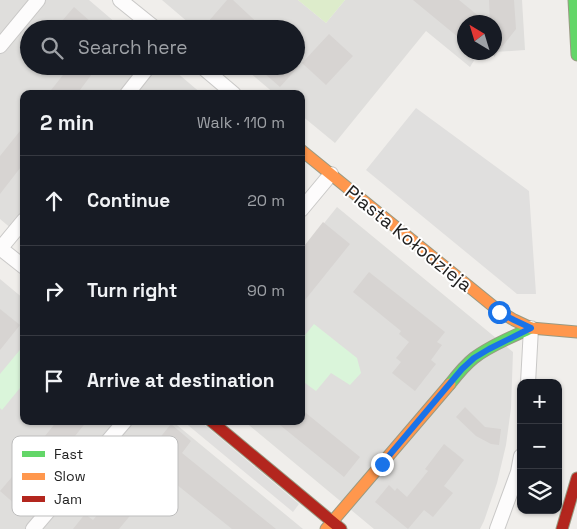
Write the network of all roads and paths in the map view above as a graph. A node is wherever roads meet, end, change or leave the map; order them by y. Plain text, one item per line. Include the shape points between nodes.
1 (38, 0) edge
2 (120, 0) edge
3 (574, 0) edge
4 (576, 18) edge
5 (21, 20) edge
6 (145, 20) edge
7 (20, 22) edge
8 (0, 46) edge
9 (577, 55) edge
10 (142, 75) edge
11 (212, 75) edge
12 (130, 90) edge
13 (229, 90) edge
14 (305, 153) edge
15 (331, 174) junction
16 (305, 205) edge
17 (20, 225) edge
18 (0, 248) edge
19 (20, 264) edge
20 (531, 328) junction
21 (577, 332) edge
22 (528, 379) edge
23 (122, 425) edge
24 (216, 425) edge
25 (112, 436) edge
26 (519, 469) edge
27 (577, 478) edge
28 (45, 516) edge
29 (333, 526) edge
30 (34, 529) edge
31 (497, 529) edge
32 (562, 529) edge

1 - 5 street
2 - 6 street
3 - 4 street
4 - 9 street
7 - 8 street
10 - 12 street
11 - 13 street
14 - 15 street, Piasta Kołodzieja
15 - 16 street
15 - 20 street, Piasta Kołodzieja via 499,312
17 - 18 street
18 - 19 street
20 - 21 street, Piasta Kołodzieja
20 - 22 street
20 - 29 street via 489,349 462,369
23 - 25 street
24 - 29 street
26 - 31 street
27 - 32 street
28 - 30 street

